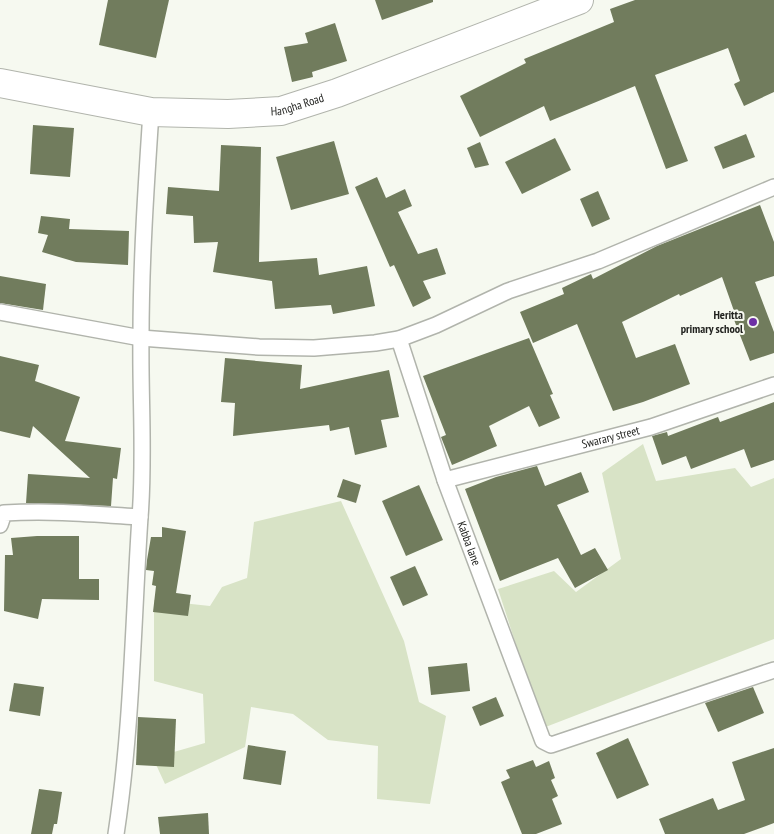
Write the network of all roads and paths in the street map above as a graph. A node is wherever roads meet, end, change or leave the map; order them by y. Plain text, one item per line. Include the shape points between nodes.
1 (579, 0) edge
2 (0, 83) edge
3 (151, 112) junction
4 (774, 187) edge
5 (0, 312) edge
6 (141, 338) junction
7 (399, 339) junction
8 (774, 385) edge
9 (445, 480) junction
10 (1, 517) edge
11 (140, 517) junction
12 (774, 670) edge
13 (116, 834) edge

1 - 3 highway, Hangha Road via 337,93 281,111 228,114
2 - 3 highway, Hangha Road
3 - 6 street
4 - 7 street via 598,261 508,291
5 - 6 street
6 - 7 street via 314,348
6 - 11 street
7 - 9 street, Kabba lane
8 - 9 street, Swarary street via 642,429
9 - 12 street, Kabba lane via 542,741 546,744 647,714
10 - 11 street via 76,511
11 - 13 street via 126,762

